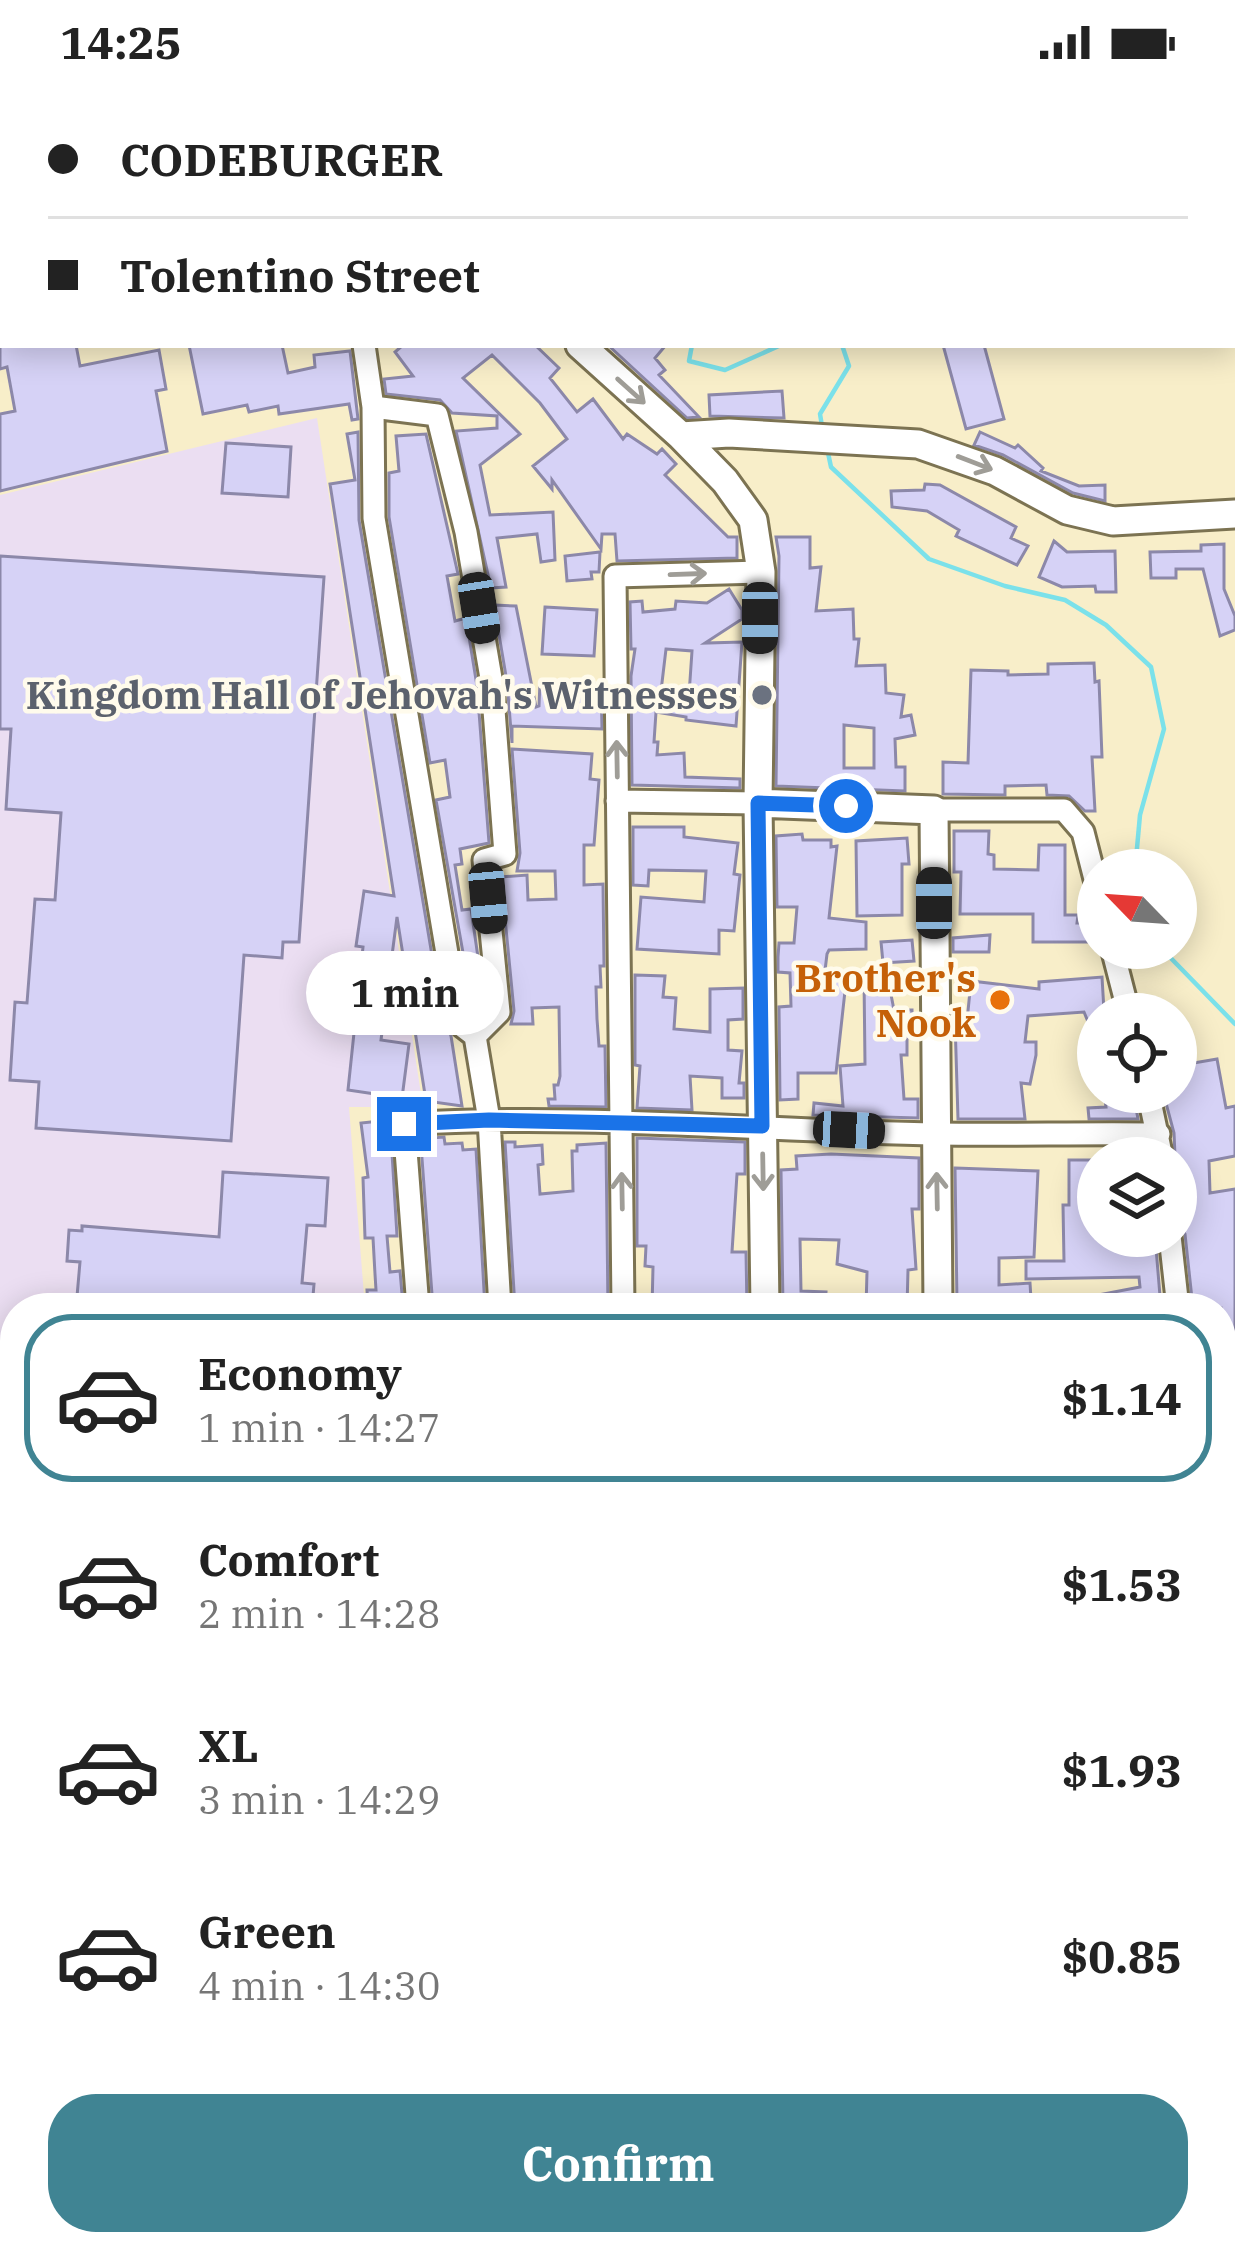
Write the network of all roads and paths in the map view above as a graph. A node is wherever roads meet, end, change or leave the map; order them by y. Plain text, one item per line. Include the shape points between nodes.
1 (364, 348) edge
2 (583, 348) edge
3 (373, 407) junction
4 (681, 436) junction
5 (1235, 514) edge
6 (761, 572) junction
7 (617, 801) junction
8 (758, 803) junction
9 (934, 810) junction
10 (1087, 849) edge
11 (475, 1036) junction
12 (1154, 1113) edge
13 (489, 1120) junction
14 (621, 1123) junction
15 (762, 1126) junction
16 (937, 1134) junction
17 (1159, 1134) junction
18 (1159, 1137) edge
19 (1172, 1257) edge
20 (417, 1293) edge
21 (499, 1293) edge
22 (623, 1293) edge
23 (765, 1293) edge
24 (938, 1293) edge
25 (1176, 1293) edge

1 - 3 street
2 -> 4 main road
3 - 11 street via 374,518 424,830 455,1007
3 - 11 street via 437,415 491,684 506,854 484,860 499,1012
4 -> 5 main road via 918,444 995,471 1067,510 1114,521
4 - 6 main road via 752,520
7 -> 6 street via 615,576
6 - 8 main road
7 - 8 street
7 - 14 street
8 - 9 main road
8 - 15 main road
9 - 10 street via 1064,810
9 - 16 main road
11 - 13 street
12 - 17 street
13 - 14 street
13 - 20 street via 404,1124
13 - 21 street
14 - 15 street
22 -> 14 street
15 - 16 street
15 -> 23 main road
16 - 17 street
24 -> 16 main road
17 - 18 street
19 - 25 street

